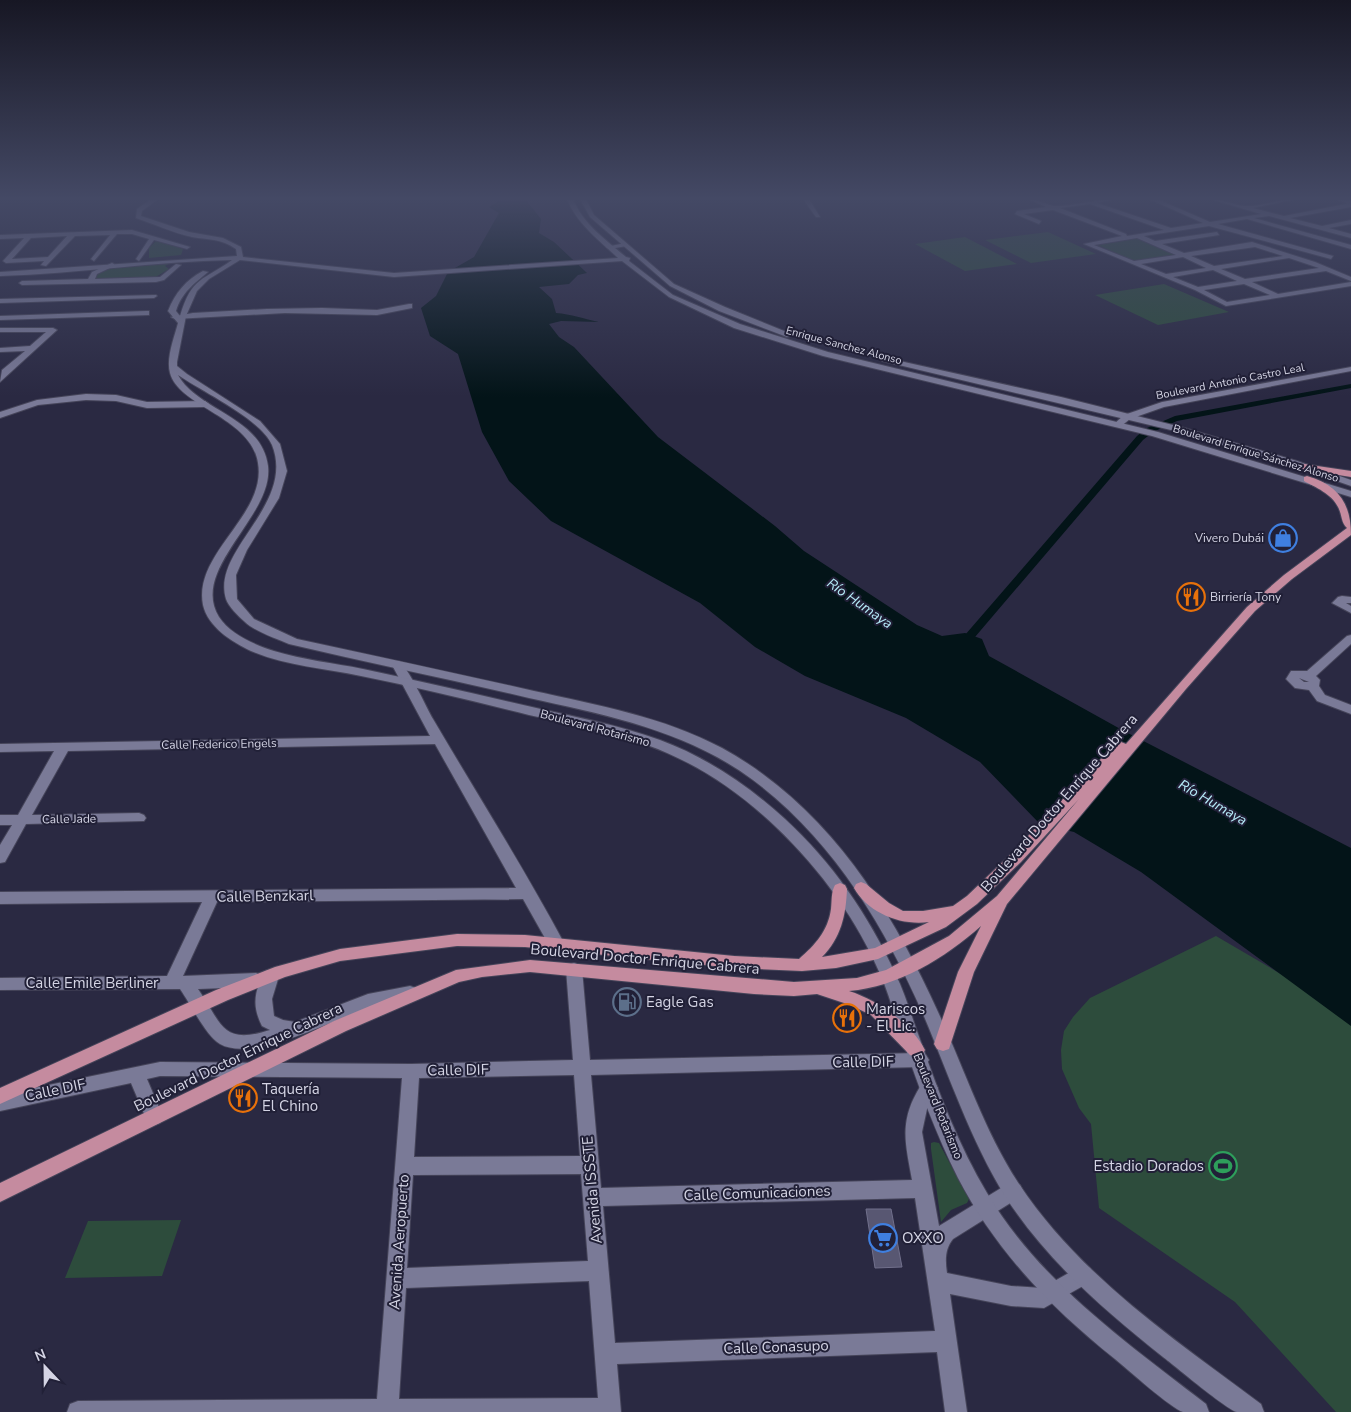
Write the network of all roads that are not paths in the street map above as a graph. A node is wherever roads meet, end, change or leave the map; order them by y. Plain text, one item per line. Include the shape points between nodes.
1 (96, 265) edge
2 (116, 265) edge
3 (178, 265) dead end
4 (215, 265) edge
5 (227, 265) edge
6 (306, 265) edge
7 (523, 265) edge
8 (626, 265) edge
9 (648, 265) edge
10 (1137, 265) edge
11 (1205, 265) edge
12 (1232, 265) edge
13 (1315, 265) edge
14 (112, 266) junction
15 (74, 268) junction
16 (1212, 268) junction
17 (1327, 269) junction
18 (0, 272) edge
19 (31, 273) junction
20 (1164, 276) junction
21 (1351, 279) edge
22 (86, 280) junction
23 (0, 281) edge
24 (1244, 282) junction
25 (22, 283) dead end
26 (1351, 284) edge
27 (1197, 289) junction
28 (154, 296) dead end
29 (1278, 296) junction
30 (74, 299) junction
31 (0, 301) edge
32 (409, 306) dead end
33 (146, 313) dead end
34 (58, 316) junction
35 (0, 318) edge
36 (180, 318) junction
37 (0, 330) edge
38 (33, 348) junction
39 (0, 350) edge
40 (174, 367) junction
41 (1351, 369) edge
42 (3, 372) edge
43 (0, 380) edge
44 (187, 390) junction
45 (164, 404) junction
46 (205, 404) junction
47 (0, 415) edge
48 (1127, 417) junction
49 (1117, 425) junction
50 (1166, 427) joint
51 (1155, 434) joint
52 (1304, 467) junction
53 (1351, 474) edge
54 (1307, 479) junction
55 (1351, 483) edge
56 (1351, 494) edge
57 (1350, 529) edge
58 (1351, 600) edge
59 (1351, 610) edge
60 (1351, 638) edge
61 (398, 665) junction
62 (467, 680) junction
63 (407, 682) junction
64 (469, 697) junction
65 (1351, 710) edge
66 (439, 740) junction
67 (64, 746) junction
68 (0, 748) edge
69 (139, 818) dead end
70 (23, 819) junction
71 (0, 820) edge
72 (0, 858) edge
73 (1023, 862) junction
74 (861, 888) junction
75 (840, 889) junction
76 (529, 893) junction
77 (212, 896) junction
78 (0, 898) edge
79 (1002, 900) junction
80 (959, 910) junction
81 (556, 943) junction
82 (896, 946) junction
83 (878, 953) junction
84 (802, 965) junction
85 (907, 968) junction
86 (574, 969) junction
87 (271, 976) junction
88 (889, 976) junction
89 (178, 982) junction
90 (0, 984) edge
91 (812, 988) junction
92 (414, 993) junction
93 (200, 1004) junction
94 (295, 1029) junction
95 (943, 1044) junction
96 (918, 1055) junction
97 (582, 1068) junction
98 (249, 1071) junction
99 (411, 1071) junction
100 (136, 1073) junction
101 (929, 1088) junction
102 (0, 1096) edge
103 (0, 1103) edge
104 (154, 1117) junction
105 (589, 1164) junction
106 (404, 1166) junction
107 (922, 1188) junction
108 (1013, 1191) junction
109 (0, 1193) edge
110 (592, 1198) junction
111 (984, 1207) junction
112 (598, 1271) junction
113 (937, 1273) junction
114 (1083, 1275) junction
115 (397, 1278) junction
116 (1056, 1293) junction
117 (946, 1340) junction
118 (605, 1354) junction
119 (387, 1411) edge
120 (610, 1411) edge
121 (78, 1412) edge
122 (956, 1412) edge
123 (1198, 1412) edge
124 (1253, 1412) edge

1 - 15 street
2 - 14 street
3 - 22 street via 159,280
4 - 36 street via 182,290 172,311
5 - 36 street via 199,284
6 - 7 street via 384,274
8 - 49 street, Enrique Sanchez Alonso via 671,296 737,326 826,354
9 - 48 street, Enrique Sanchez Alonso via 672,285 787,334
10 - 20 street
11 - 16 street
12 - 16 street
13 - 17 street
14 - 15 street
14 - 22 street
15 - 18 street
15 - 19 street
15 - 22 street
16 - 20 street
16 - 24 street
17 - 21 street
17 - 24 street
18 - 19 street
19 - 23 street
20 - 27 street
22 - 25 street
22 - 30 street
24 - 27 street
24 - 29 street
26 - 29 street
27 - 29 street via 1229,304
28 - 30 street
30 - 31 street
30 - 34 street
32 - 36 street via 374,314 294,310
33 - 34 street
34 - 35 street
36 - 40 street
37 - 38 street via 53,330
38 - 39 street
38 - 42 street
40 - 44 street, Boulevard Rotarismo via 175,378
40 - 61 street, Boulevard Rotarismo via 264,430 280,456 281,476 274,498 243,548 231,577 230,594 238,612 259,629 293,642
41 - 48 street, Boulevard Antonio Castro Leal via 1184,400
42 - 43 street
44 - 45 street
44 - 46 street, Boulevard Rotarismo
45 - 46 street
45 - 47 street via 147,405 101,397 70,398 28,405
46 - 63 street, Boulevard Rotarismo via 250,436 259,451 264,470 261,491 213,570 206,594 212,614 230,633 256,648
48 - 49 street, Boulevard Antonio Castro Leal
48 - 50 street, Enrique Sanchez Alonso
49 - 51 street, Enrique Sanchez Alonso
50 - 52 street, Boulevard Enrique Sánchez Alonso
51 - 54 street, Boulevard Enrique Sánchez Alonso
52 - 53 main road
52 - 55 street, Boulevard Enrique Sánchez Alonso
54 - 56 street, Boulevard Enrique Sánchez Alonso
54 - 57 main road via 1336,498 1342,505
57 - 73 main road, Boulevard Doctor Enrique Cabrera via 1269,592 1179,687
58 - 59 street via 1338,602
60 - 65 street via 1311,681 1321,698
61 - 62 street, Boulevard Rotarismo
61 - 63 street
62 - 64 street
62 - 74 street, Boulevard Rotarismo via 634,718 718,751 748,769 795,806 828,840
63 - 64 street, Boulevard Rotarismo
63 - 66 street
64 - 75 street, Boulevard Rotarismo via 619,732 686,756 757,801 793,834
66 - 67 street, Calle Federico Engels
66 - 76 street
67 - 68 street, Calle Federico Engels
67 - 70 street
69 - 70 street, Calle Jade
70 - 71 street, Calle Jade
70 - 72 street
73 - 79 main road, Boulevard Doctor Enrique Cabrera
73 - 80 main road, Boulevard Doctor Enrique Cabrera
74 - 80 main road via 883,908 902,917 922,918
74 - 82 street, Boulevard Rotarismo
75 - 83 street, Boulevard Rotarismo
75 - 84 main road via 838,916 830,939
76 - 77 street, Calle Benzkarl
76 - 81 street
77 - 78 street, Calle Benzkarl
77 - 89 street
79 - 85 main road, Boulevard Doctor Enrique Cabrera via 955,940
79 - 95 main road via 966,972
80 - 82 main road, Boulevard Doctor Enrique Cabrera
81 - 84 main road, Boulevard Doctor Enrique Cabrera via 734,962
81 - 87 main road, Boulevard Doctor Enrique Cabrera via 492,940 422,943 340,956
82 - 83 main road, Boulevard Doctor Enrique Cabrera
82 - 85 street, Boulevard Rotarismo
83 - 84 main road, Boulevard Doctor Enrique Cabrera
83 - 88 street, Boulevard Rotarismo
85 - 88 main road, Boulevard Doctor Enrique Cabrera
85 - 95 street, Boulevard Rotarismo
86 - 91 main road, Boulevard Doctor Enrique Cabrera via 754,987
86 - 92 main road, Boulevard Doctor Enrique Cabrera via 530,966 482,971 456,976
86 - 97 street, Avenida ISSSTE
87 - 89 street, Calle Emile Berliner via 230,982
87 - 93 main road, Boulevard Doctor Enrique Cabrera
87 - 94 street via 264,995 265,1016 274,1025
88 - 91 main road, Boulevard Doctor Enrique Cabrera via 857,984
88 - 96 street, Boulevard Rotarismo
89 - 90 street, Calle Emile Berliner
89 - 93 street
91 - 96 main road via 875,1007
92 - 94 street via 368,1001
92 - 98 main road, Boulevard Doctor Enrique Cabrera
93 - 94 street via 219,1036 228,1043 253,1043
93 - 102 main road, Boulevard Doctor Enrique Cabrera
95 - 108 street, Boulevard Rotarismo via 980,1132
96 - 97 street, Calle DIF
96 - 101 street, Boulevard Rotarismo
97 - 99 street, Calle DIF
97 - 105 street, Avenida ISSSTE
98 - 99 street, Calle DIF
98 - 100 street, Calle DIF via 160,1069
98 - 104 main road, Boulevard Doctor Enrique Cabrera
99 - 106 street, Avenida Aeropuerto
100 - 103 street, Calle DIF
100 - 104 street
101 - 107 street via 914,1116 913,1132
101 - 111 street, Boulevard Rotarismo via 943,1125
104 - 109 main road, Boulevard Doctor Enrique Cabrera
105 - 106 street
105 - 110 street, Avenida ISSSTE
106 - 115 street, Avenida Aeropuerto
107 - 110 street, Calle Comunicaciones
107 - 113 street
108 - 111 street
108 - 114 street, Boulevard Rotarismo
110 - 112 street, Avenida ISSSTE
111 - 113 street via 942,1236 938,1246
111 - 116 street, Boulevard Rotarismo via 1023,1258
112 - 115 street
112 - 118 street, Avenida ISSSTE
113 - 116 street via 1029,1298 1044,1298
113 - 117 street
114 - 116 street
114 - 124 street, Boulevard Rotarismo via 1152,1335
115 - 119 street, Avenida Aeropuerto
116 - 123 street, Boulevard Rotarismo
117 - 118 street, Calle Conasupo
117 - 122 street
118 - 120 street, Avenida ISSSTE
119 - 120 street
119 - 121 street

